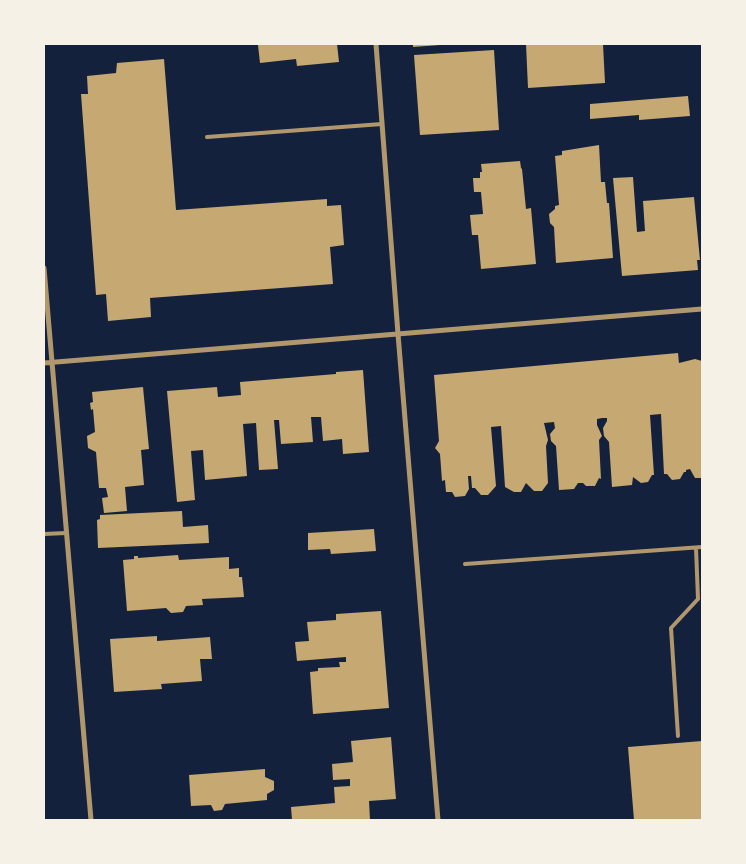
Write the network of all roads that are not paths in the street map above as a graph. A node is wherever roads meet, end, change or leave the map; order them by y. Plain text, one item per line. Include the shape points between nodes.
1 (376, 44) edge
2 (382, 124) junction
3 (207, 137) dead end
4 (44, 268) edge
5 (702, 309) edge
6 (398, 334) junction
7 (44, 363) edge
8 (51, 363) junction
9 (66, 533) junction
10 (44, 534) edge
11 (696, 548) junction
12 (702, 548) edge
13 (465, 564) dead end
14 (678, 736) dead end
15 (91, 820) edge
16 (438, 820) edge

1 - 2 street
2 - 3 lane
2 - 6 street
4 - 8 street
5 - 6 street
6 - 8 street
6 - 16 street
7 - 8 street
8 - 9 street
9 - 10 lane
9 - 15 street
11 - 12 lane
11 - 13 lane
11 - 14 lane via 698,599 671,628

